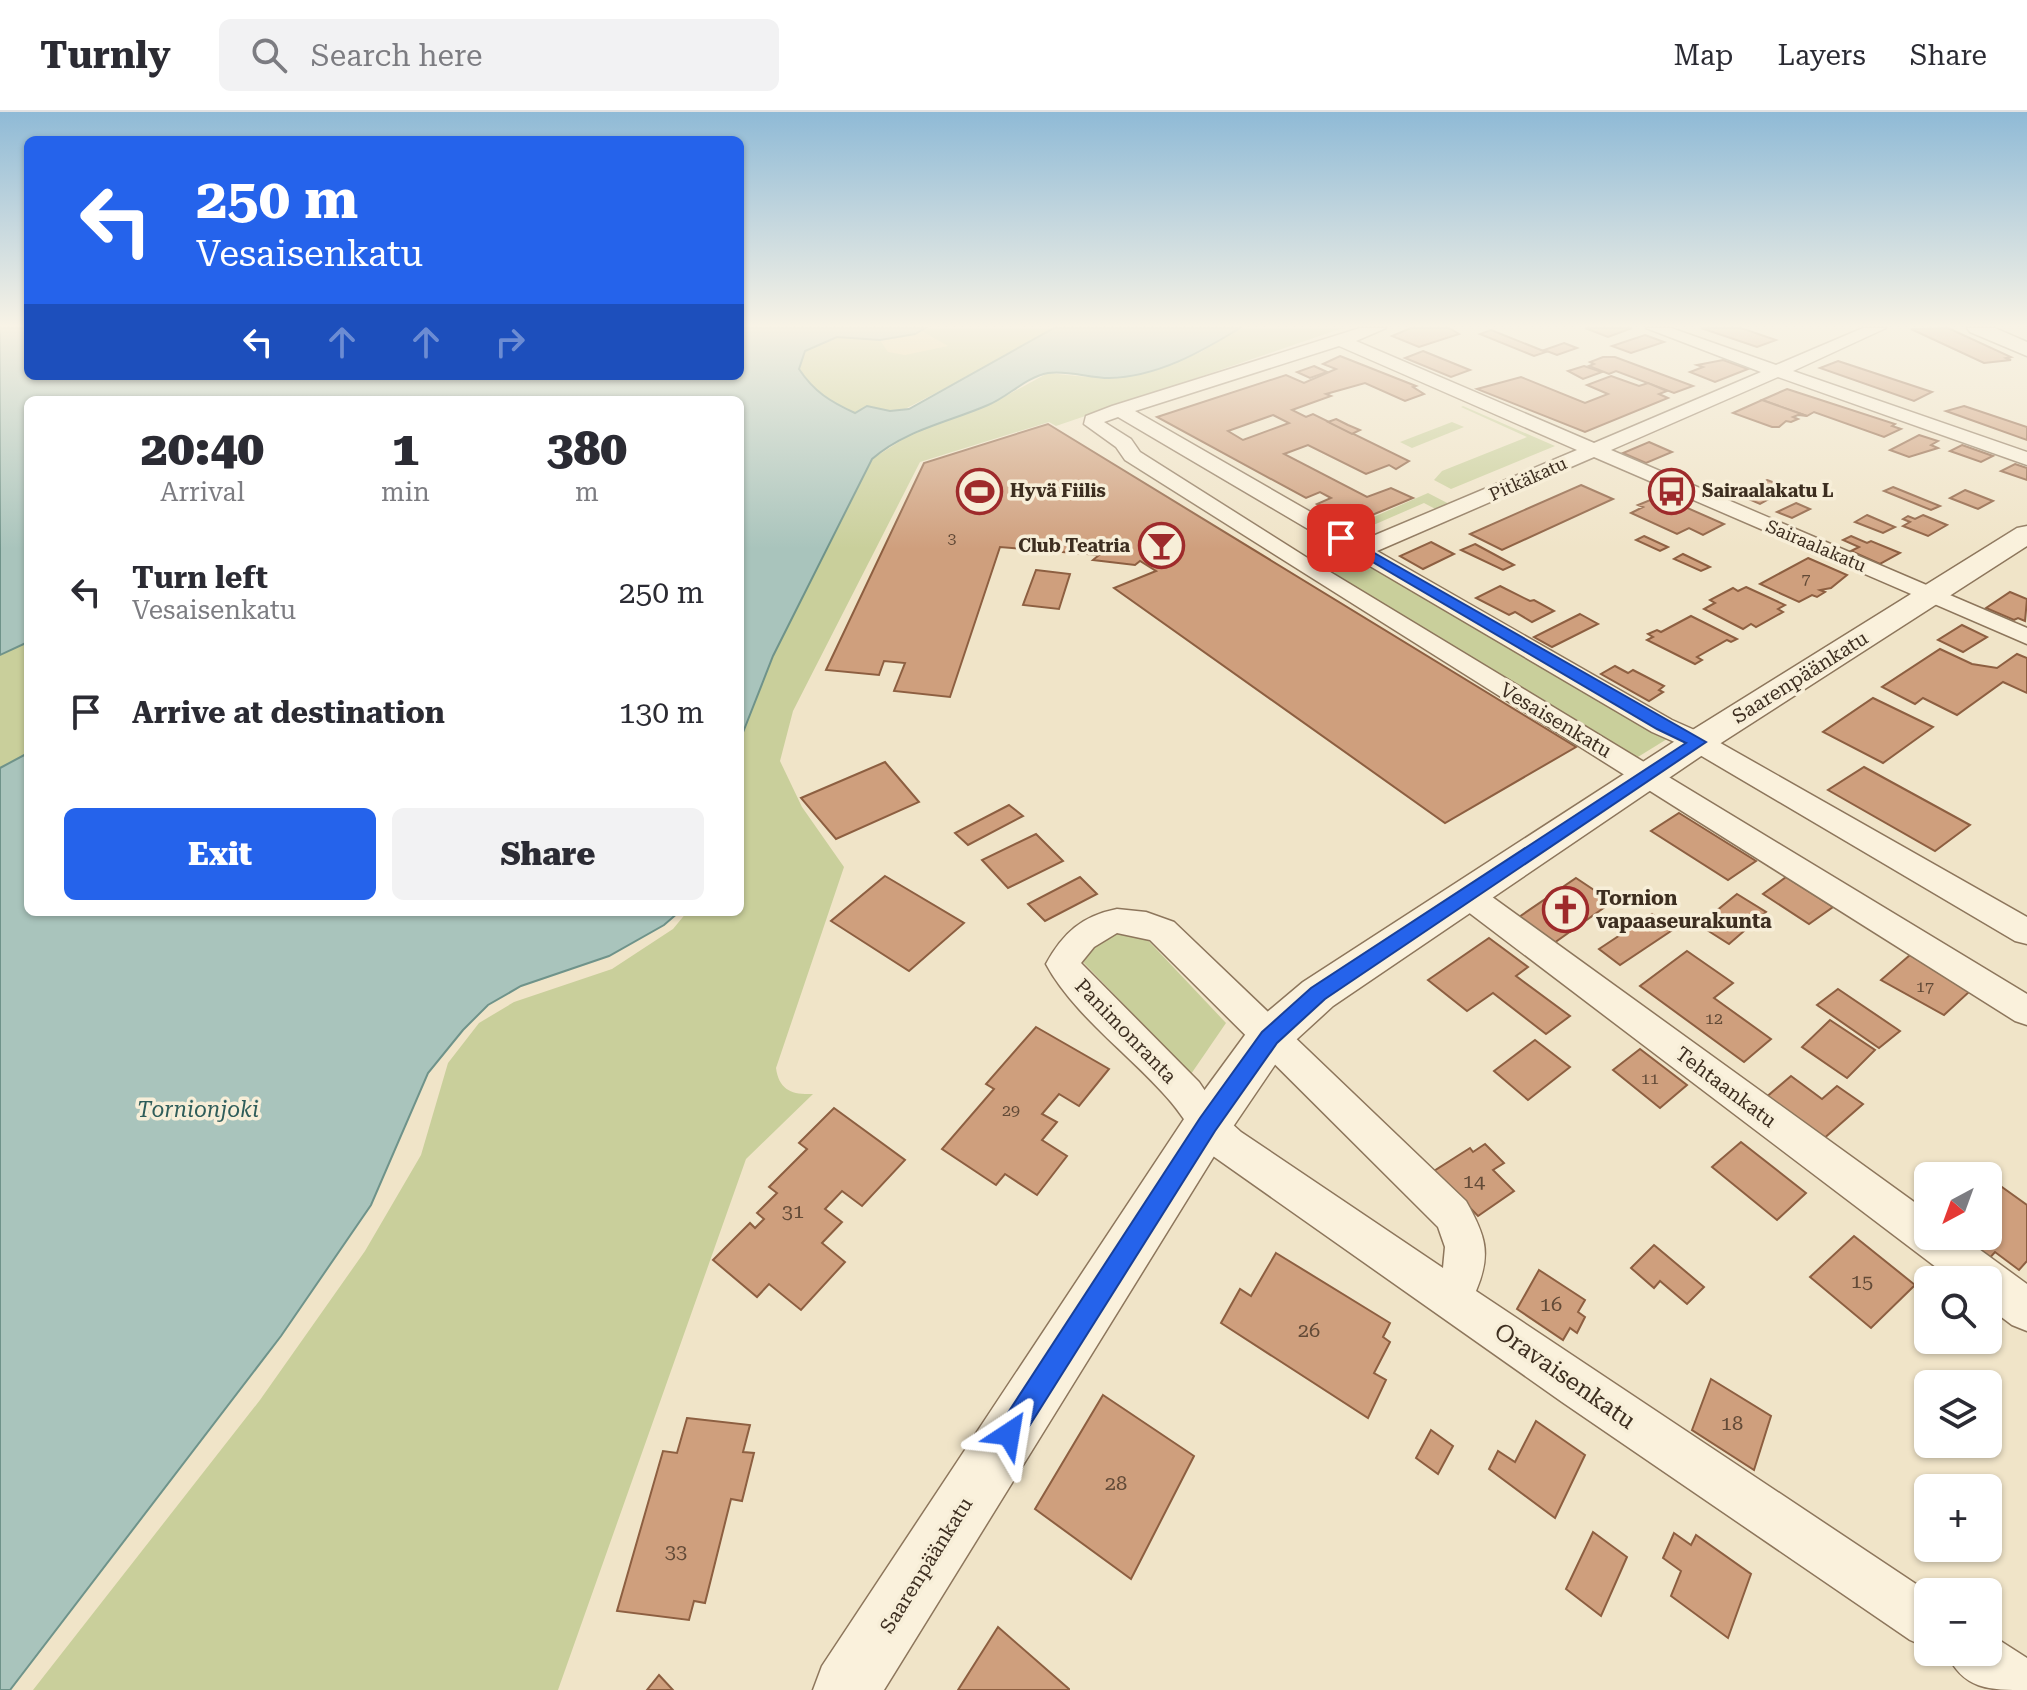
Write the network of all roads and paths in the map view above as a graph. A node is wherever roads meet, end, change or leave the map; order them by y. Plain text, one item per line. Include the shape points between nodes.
1 (1148, 402) edge
2 (1481, 402) edge
3 (1709, 402) edge
4 (1864, 402) edge
5 (1106, 415) junction
6 (1592, 450) junction
7 (2027, 459) edge
8 (2027, 534) edge
9 (1362, 550) junction
10 (1309, 569) junction
11 (1930, 595) junction
12 (2027, 637) edge
13 (1698, 742) junction
14 (1647, 776) junction
15 (1466, 894) junction
16 (2027, 932) edge
17 (2027, 1011) edge
18 (1269, 1037) junction
19 (1207, 1125) junction
20 (1969, 1266) edge
21 (2002, 1291) edge
22 (1452, 1297) junction
23 (2027, 1310) edge
24 (1914, 1613) edge
25 (1993, 1666) edge
26 (2027, 1689) edge
27 (846, 1690) edge

1 - 5 street
2 - 6 street, Sairaalakatu
3 - 6 street, Pitkäkatu
4 - 7 street
5 - 9 street
5 - 10 street, Vesaisenkatu via 1094,424 1124,443 1132,456
6 - 9 street, Pitkäkatu
6 - 11 street, Sairaalakatu
8 - 11 street, Saarenpäänkatu
9 - 10 street, Pitkäkatu
9 - 13 street
10 - 14 street, Vesaisenkatu
11 - 12 street, Sairaalakatu
11 - 13 street, Saarenpäänkatu
13 - 14 street, Saarenpäänkatu
13 - 16 street
14 - 15 street, Saarenpäänkatu
14 - 17 street, Vesaisenkatu
15 - 18 street, Saarenpäänkatu via 1318,994
15 - 20 street, Tehtaankatu
18 - 19 street, Saarenpäänkatu
18 - 19 street, Panimonranta via 1162,931 1119,919 1093,927 1073,945 1063,964 1186,1093
18 - 22 street via 1452,1214 1468,1253
19 - 22 street, Oravaisenkatu via 1227,1144
19 - 27 street, Saarenpäänkatu
21 - 23 street, Tehtaankatu
22 - 24 street, Oravaisenkatu
25 - 26 street

